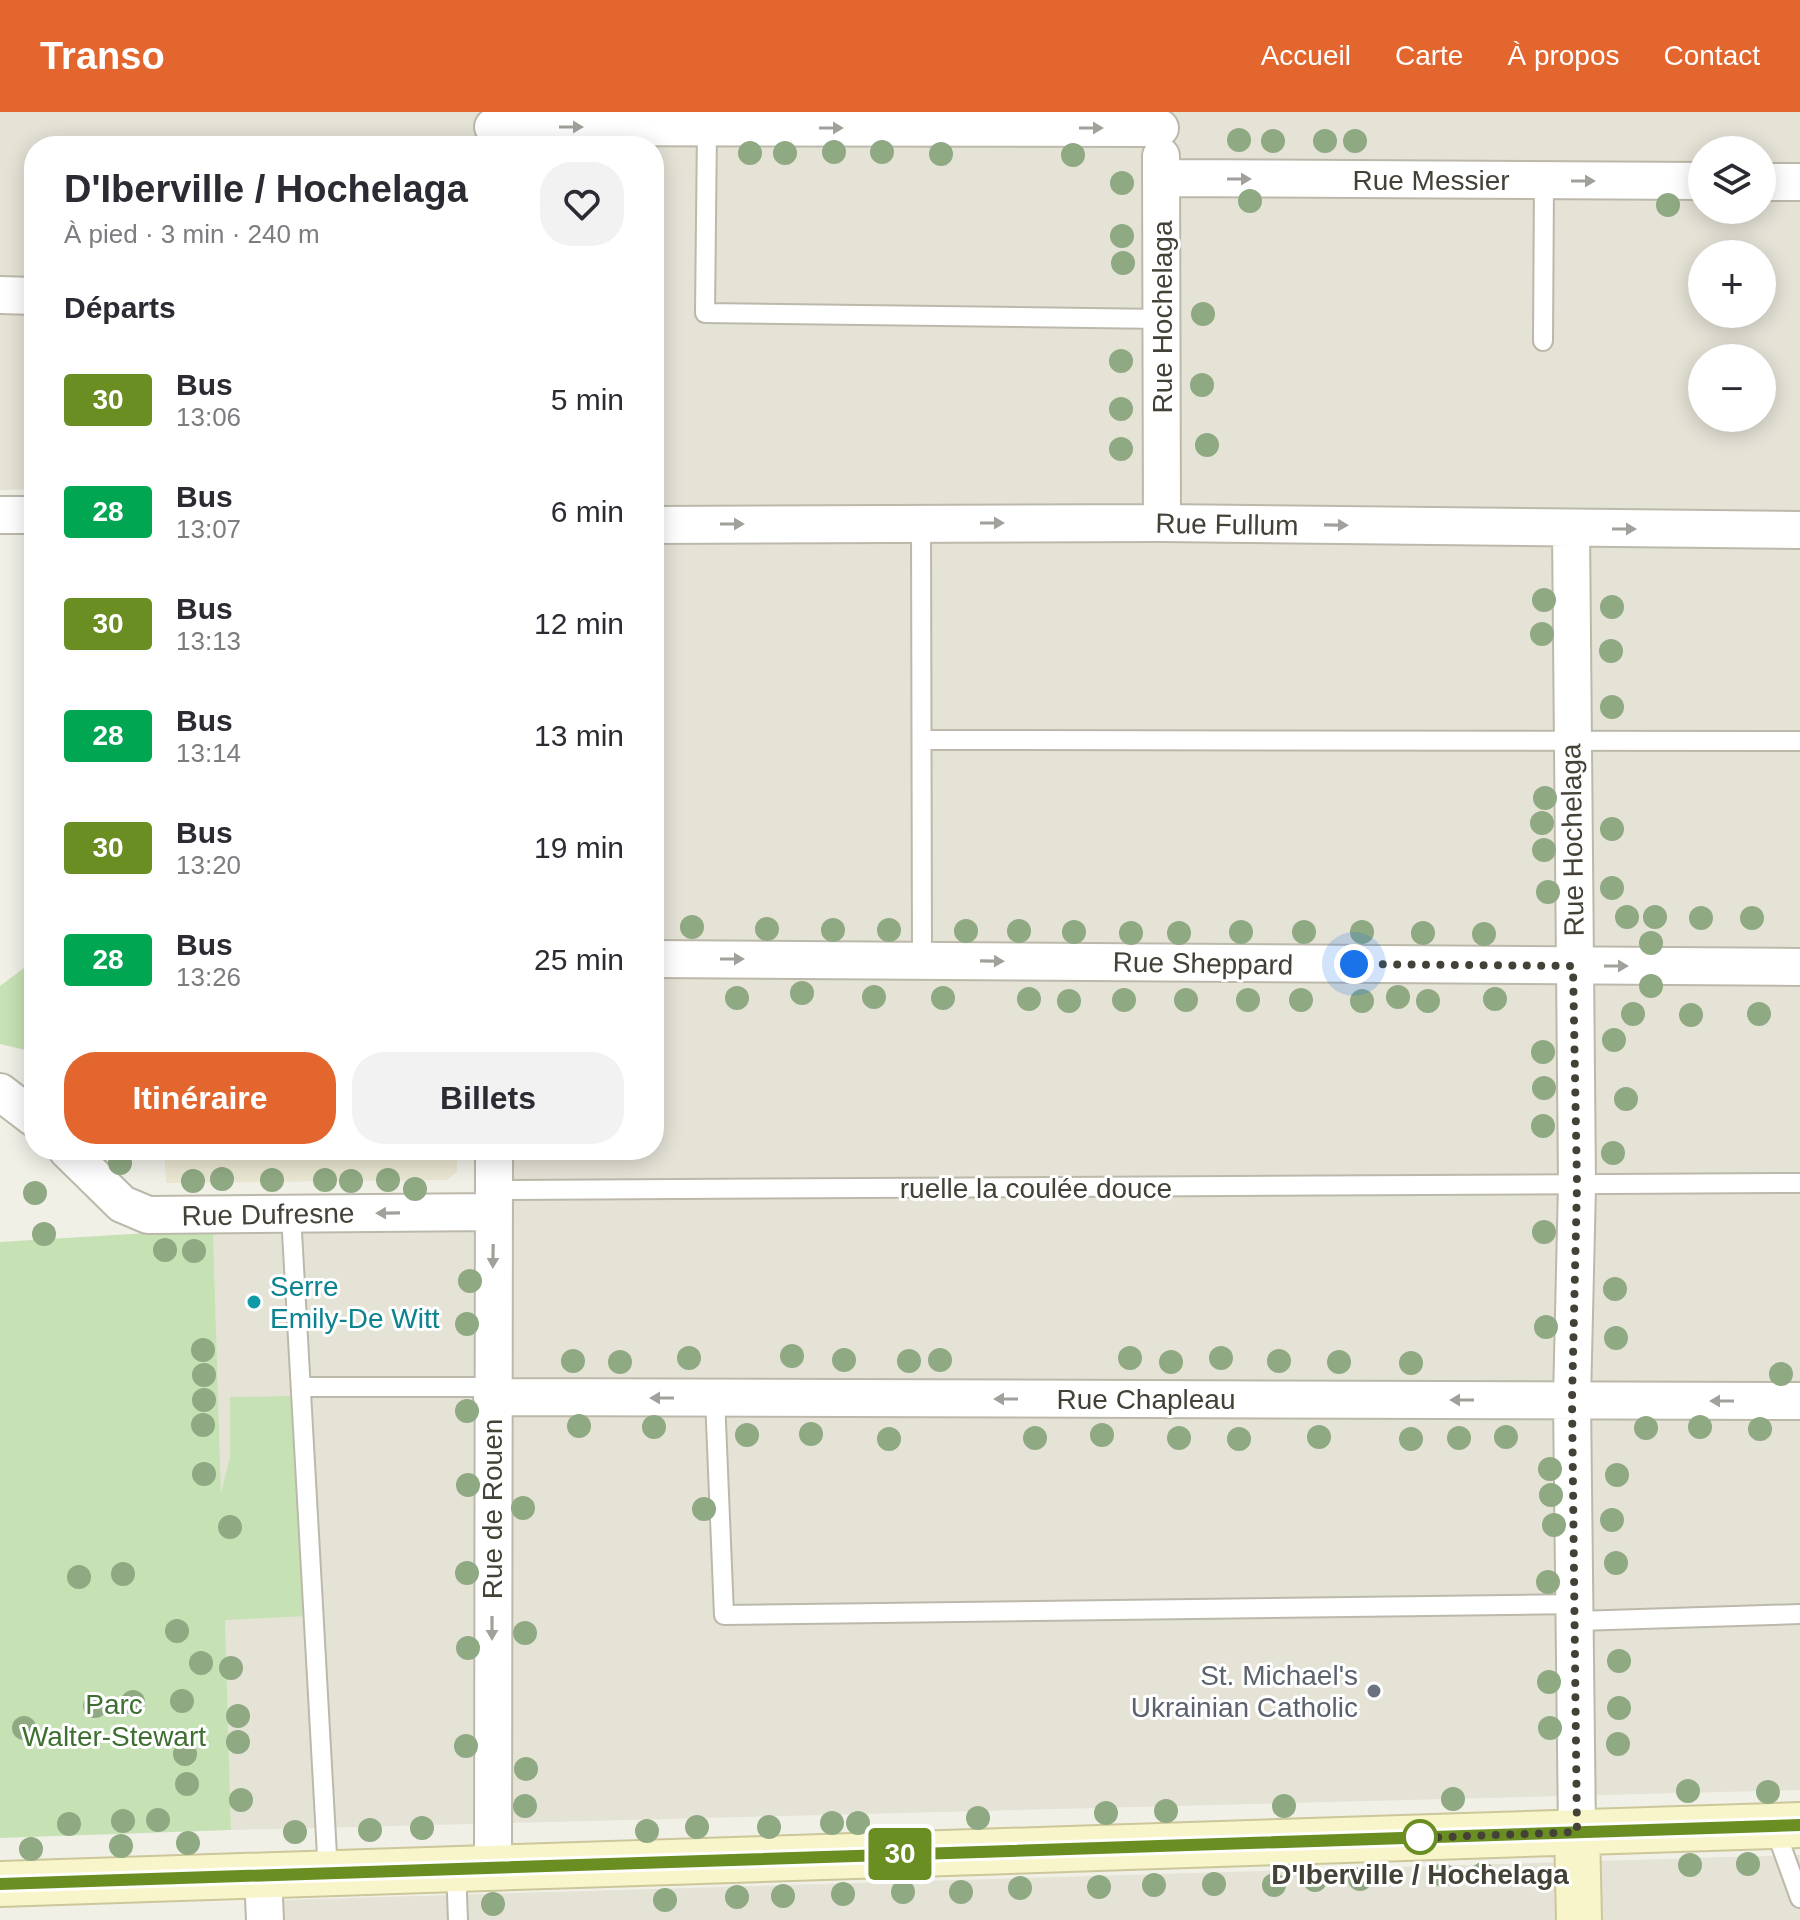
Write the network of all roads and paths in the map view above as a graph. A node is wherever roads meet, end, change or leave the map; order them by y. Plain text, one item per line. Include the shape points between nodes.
1 (634, 120) edge
2 (989, 120) edge
3 (1160, 120) edge
4 (493, 128) edge
5 (707, 128) junction
6 (1161, 178) junction
7 (1544, 180) junction
8 (1688, 181) edge
9 (1776, 182) edge
10 (1800, 182) edge
11 (0, 295) edge
12 (24, 296) edge
13 (1162, 319) junction
14 (1543, 341) dead end
15 (0, 515) edge
16 (24, 515) edge
17 (1162, 523) junction
18 (921, 524) junction
19 (664, 525) edge
20 (1571, 528) junction
21 (1800, 530) edge
22 (923, 740) junction
23 (1800, 741) edge
24 (1571, 742) junction
25 (664, 959) edge
26 (922, 960) junction
27 (1573, 966) junction
28 (1800, 967) edge
29 (0, 1092) edge
30 (24, 1110) edge
31 (78, 1160) edge
32 (494, 1160) edge
33 (1800, 1183) edge
34 (1577, 1185) junction
35 (494, 1201) junction
36 (291, 1214) junction
37 (303, 1387) junction
38 (492, 1392) junction
39 (715, 1398) junction
40 (1572, 1400) junction
41 (1800, 1401) edge
42 (1576, 1612) junction
43 (1800, 1614) edge
44 (1787, 1825) edge
45 (1577, 1832) junction
46 (474, 1868) junction
47 (328, 1873) junction
48 (263, 1875) junction
49 (0, 1884) edge
50 (1800, 1898) edge
51 (265, 1920) edge
52 (458, 1920) edge
53 (1579, 1920) edge

4 -> 1 street
1 - 5 street
2 -> 3 street
5 -> 2 street
3 - 6 street, Rue Hochelaga
5 - 13 lane via 705,313
6 -> 7 street, Rue Messier
6 - 13 street, Rue Hochelaga
7 -> 8 street, Rue Messier
7 - 14 lane
9 - 10 street
11 - 12 street
13 - 17 street, Rue Hochelaga
15 - 16 street
18 -> 17 street, Rue Fullum
17 -> 20 street, Rue Fullum
19 -> 18 street, Rue Fullum
18 - 22 lane
20 -> 21 street, Rue Fullum
20 - 24 street, Rue Hochelaga
22 - 24 lane
22 - 26 lane
23 - 24 lane
24 - 27 street, Rue Hochelaga
25 -> 26 street, Rue Sheppard
26 -> 27 street, Rue Sheppard
27 -> 28 street, Rue Sheppard
27 - 34 street, Rue Hochelaga
29 - 30 street
31 - 36 street, Rue Dufresne via 133,1212
32 - 35 street, Rue de Rouen
33 - 34 lane, ruelle la coulée douce
34 - 35 lane, ruelle la coulée douce
34 - 40 street, Rue Hochelaga
35 -> 36 street, Rue Dufresne
35 -> 38 street, Rue de Rouen
36 - 37 lane
37 - 38 lane
37 - 47 lane
39 -> 38 street, Rue Chapleau
38 -> 46 street, Rue de Rouen
40 -> 39 street, Rue Chapleau
39 - 42 lane via 724,1615
41 -> 40 street, Rue Chapleau
40 - 42 street, Rue Hochelaga
42 - 43 lane
42 - 45 street, Rue Hochelaga
44 - 45 main road
44 - 50 lane
45 - 46 main road
45 - 53 main road, Rue Hochelaga
46 - 47 main road
46 - 52 lane
47 - 48 main road
48 - 49 main road
48 - 51 street

